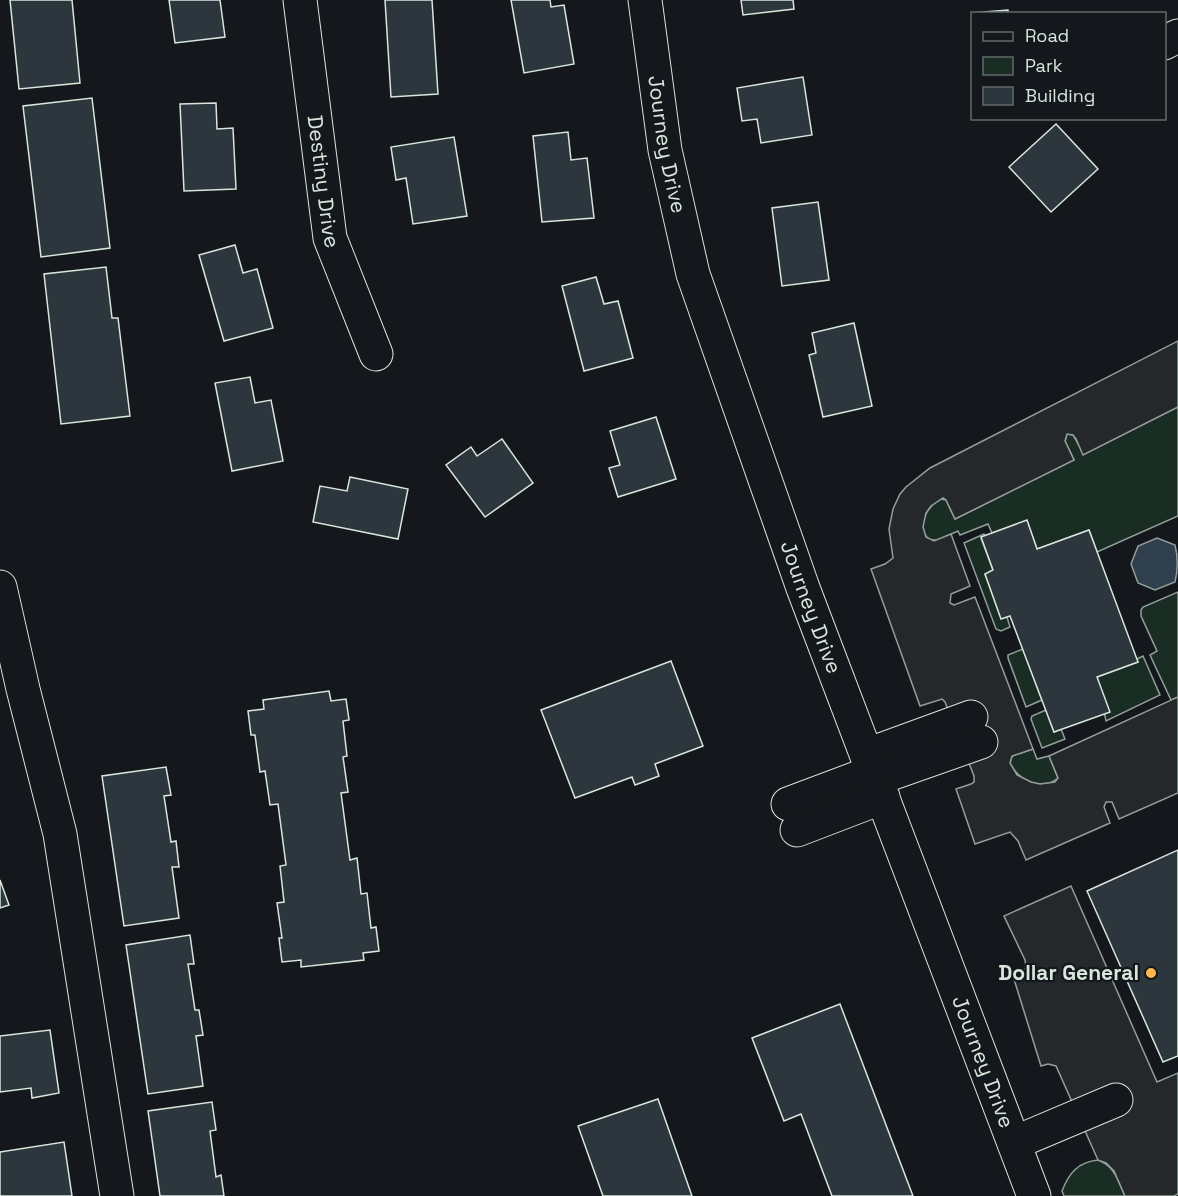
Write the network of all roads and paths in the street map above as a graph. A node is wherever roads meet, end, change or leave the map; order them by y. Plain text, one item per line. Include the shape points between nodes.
1 (300, 0) edge
2 (645, 0) edge
3 (376, 354) dead end
4 (0, 587) edge
5 (976, 730) dead end
6 (875, 776) junction
7 (793, 817) dead end
8 (1116, 1100) dead end
9 (1014, 1143) junction
10 (117, 1196) edge
11 (1034, 1196) edge

1 - 3 street, Destiny Drive via 330,238
2 - 6 street, Journey Drive via 665,150 693,274 803,588
4 - 10 street via 60,834
5 - 6 street
6 - 7 street
6 - 9 street, Journey Drive
8 - 9 street
9 - 11 street, Journey Drive

